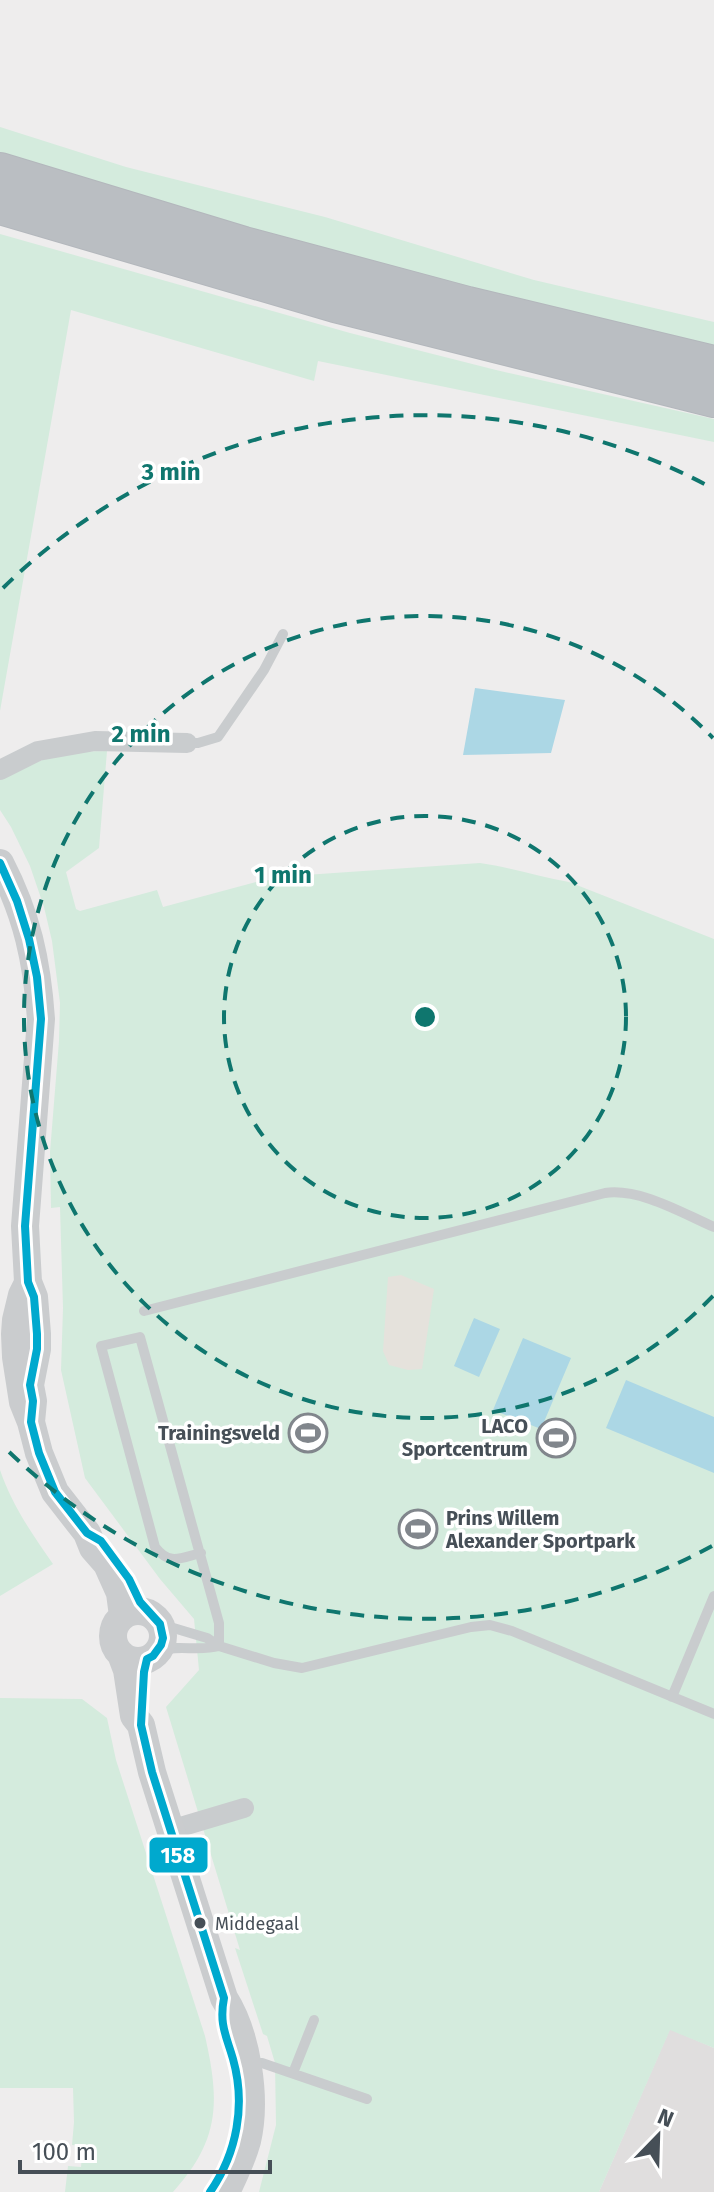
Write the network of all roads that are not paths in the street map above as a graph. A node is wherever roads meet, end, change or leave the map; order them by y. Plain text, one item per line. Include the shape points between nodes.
1 (0, 171) edge
2 (0, 206) edge
3 (714, 364) edge
4 (714, 399) edge
5 (283, 634) dead end
6 (187, 743) joint
7 (0, 770) edge
8 (0, 863) edge
9 (714, 1227) edge
10 (144, 1311) dead end
11 (201, 1553) junction
12 (714, 1596) edge
13 (143, 1636) junction
14 (219, 1646) junction
15 (672, 1697) junction
16 (714, 1714) edge
17 (244, 1808) dead end
18 (170, 1830) junction
19 (314, 2020) dead end
20 (241, 2065) junction
21 (293, 2073) junction
22 (367, 2099) dead end
23 (218, 2190) edge

1 - 3 highway via 244,245
2 - 4 highway via 335,304
5 - 6 lane via 218,737
6 - 7 street via 95,741 38,751
8 - 13 street via 29,932 41,1008 25,1226 37,1334 31,1422 55,1492 107,1564 123,1606
9 - 10 lane via 636,1194 605,1193
11 - 11 lane via 140,1337 101,1346 155,1547 163,1558 173,1560
11 - 14 lane via 219,1623
12 - 15 lane
13 - 14 lane via 207,1638
13 - 14 lane via 170,1647
13 - 18 street via 127,1670 134,1716
14 - 15 lane via 302,1668 490,1625
15 - 16 lane
17 - 18 street
18 - 20 street via 224,1998 234,2014
19 - 21 lane
20 - 21 lane via 262,2063
20 - 23 street via 251,2114 247,2140 237,2170
21 - 22 lane

